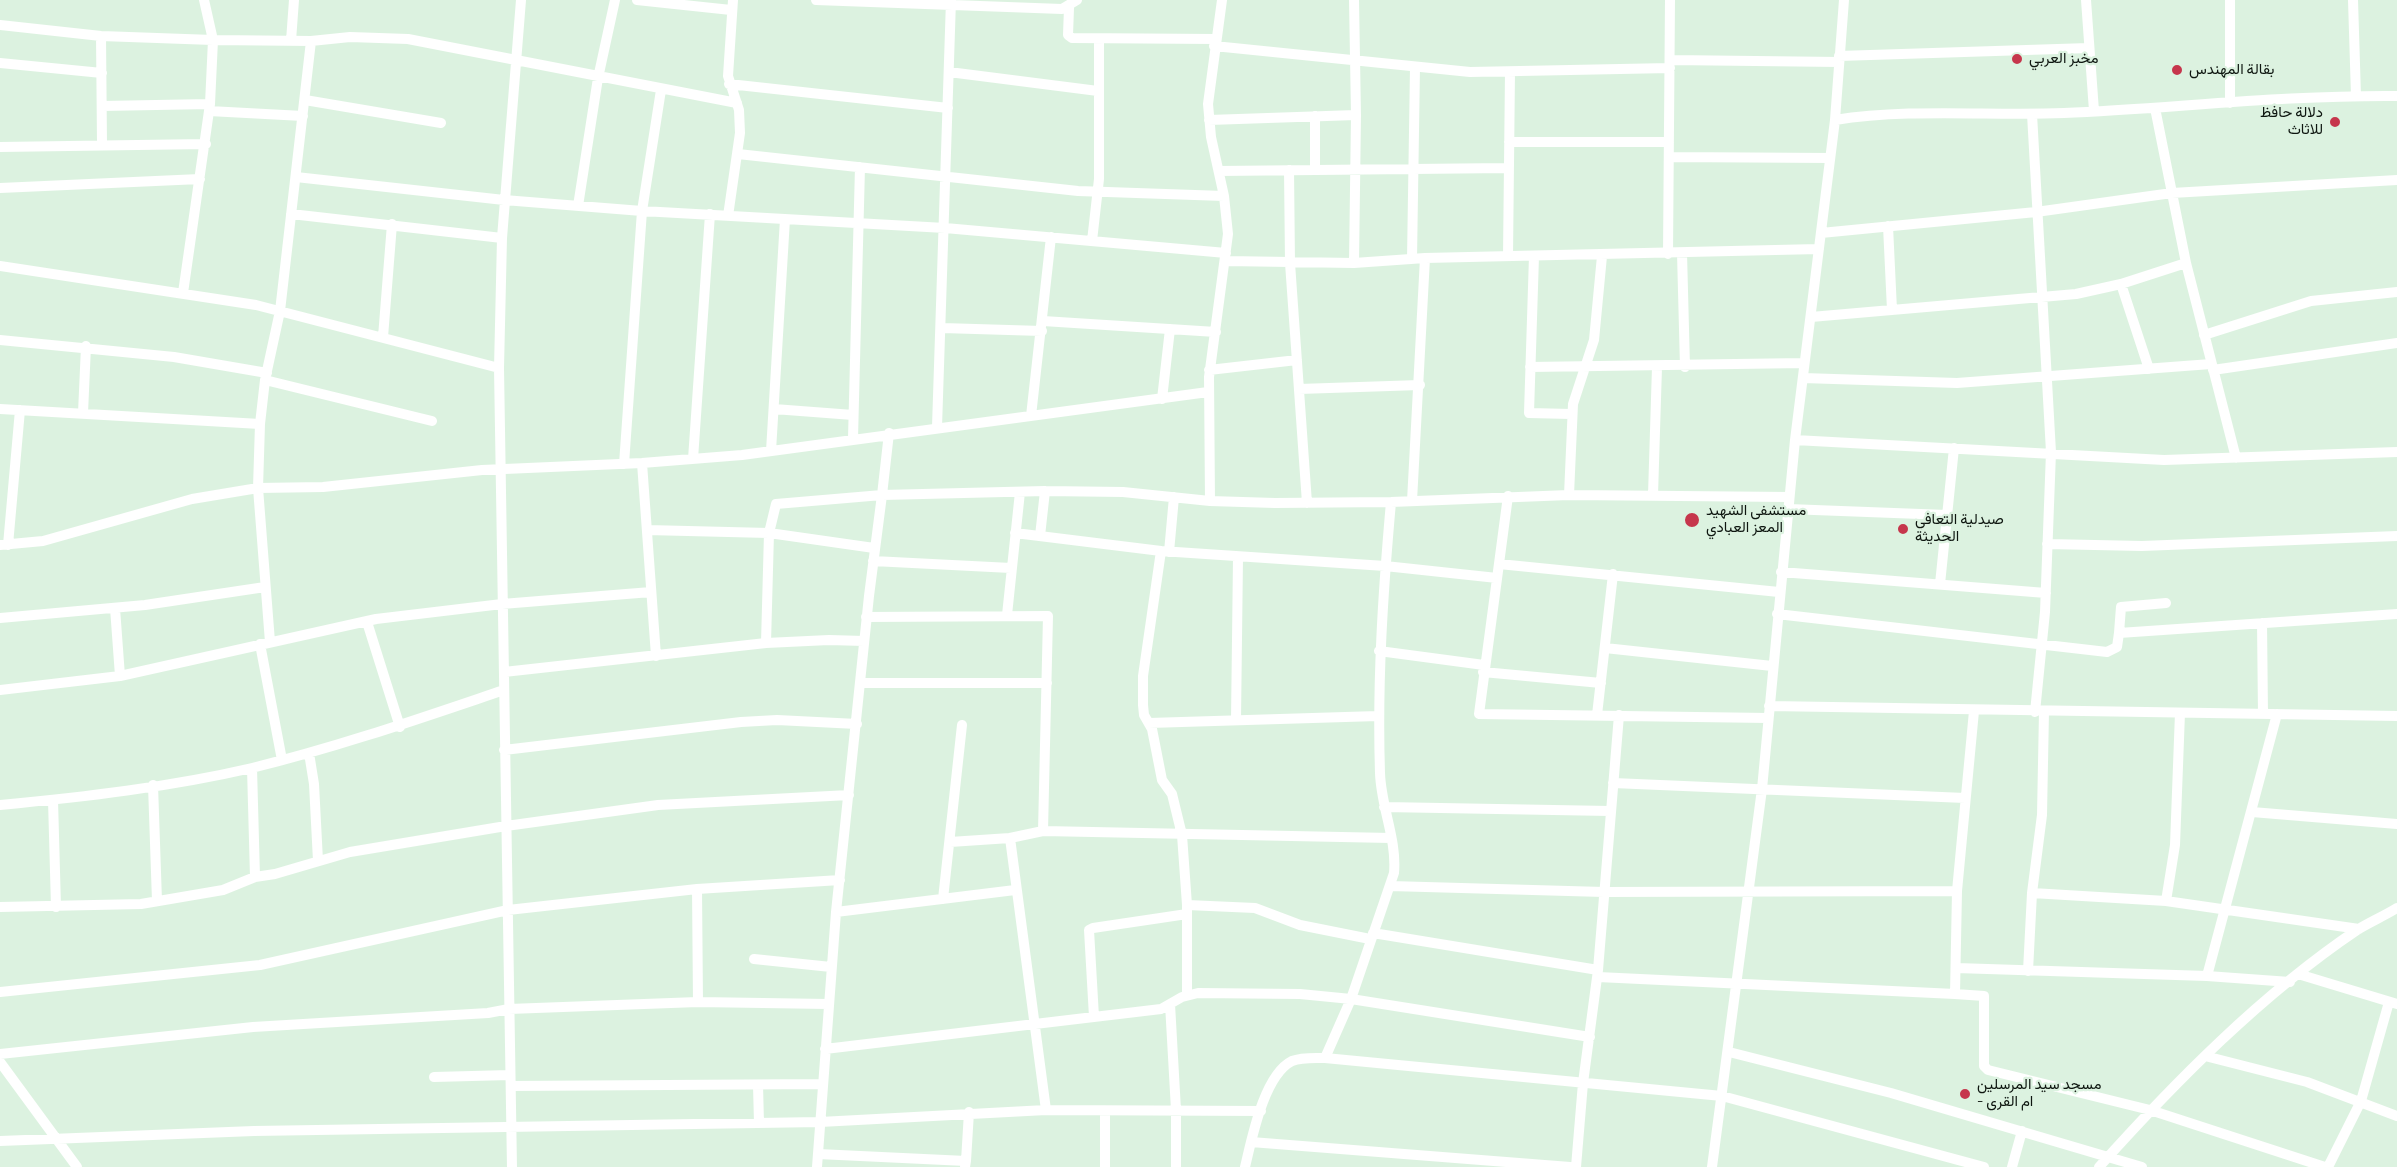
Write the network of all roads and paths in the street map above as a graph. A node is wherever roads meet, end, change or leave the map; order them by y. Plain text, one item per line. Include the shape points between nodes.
1 (204, 0) edge
2 (294, 0) edge
3 (521, 0) edge
4 (615, 0) edge
5 (637, 0) edge
6 (816, 0) edge
7 (1222, 0) edge
8 (1354, 0) edge
9 (1670, 0) edge
10 (1844, 0) edge
11 (2086, 0) edge
12 (2230, 0) edge
13 (2353, 0) edge
14 (951, 3) edge
15 (1073, 4) edge
16 (732, 5) edge
17 (0, 25) edge
18 (101, 36) junction
19 (1099, 39) junction
20 (213, 40) junction
21 (291, 41) junction
22 (311, 41) junction
23 (1215, 43) junction
24 (2089, 48) junction
25 (1839, 59) junction
26 (514, 61) junction
27 (1356, 62) junction
28 (0, 63) edge
29 (1670, 64) junction
30 (1415, 67) junction
31 (948, 72) junction
32 (1510, 72) junction
33 (102, 73) junction
34 (598, 78) junction
35 (729, 84) junction
36 (661, 90) junction
37 (1098, 91) junction
38 (2356, 96) junction
39 (2397, 96) edge
40 (305, 100) junction
41 (737, 103) junction
42 (2230, 103) junction
43 (102, 106) junction
44 (209, 108) junction
45 (948, 108) junction
46 (2155, 108) junction
47 (2094, 111) junction
48 (2032, 114) junction
49 (1356, 115) junction
50 (303, 116) junction
51 (1315, 116) junction
52 (1209, 120) junction
53 (1835, 120) junction
54 (441, 123) dead end
55 (1509, 142) junction
56 (1669, 142) junction
57 (102, 144) junction
58 (206, 144) junction
59 (0, 147) edge
60 (738, 154) junction
61 (1669, 157) junction
62 (1830, 158) junction
63 (860, 167) junction
64 (1508, 168) junction
65 (1356, 169) junction
66 (1413, 169) junction
67 (1288, 170) junction
68 (1315, 170) junction
69 (1219, 171) junction
70 (946, 175) junction
71 (296, 177) junction
72 (200, 179) junction
73 (2397, 180) edge
74 (0, 188) edge
75 (1098, 192) junction
76 (2172, 193) junction
77 (1224, 196) junction
78 (504, 200) junction
79 (578, 206) junction
80 (642, 211) junction
81 (2036, 212) junction
82 (291, 214) junction
83 (711, 214) junction
84 (728, 216) junction
85 (785, 219) junction
86 (392, 224) junction
87 (860, 224) junction
88 (1888, 226) junction
89 (945, 228) junction
90 (1821, 233) junction
91 (1051, 237) junction
92 (502, 238) junction
93 (1092, 241) junction
94 (1819, 249) junction
95 (1682, 253) junction
96 (1668, 254) junction
97 (1508, 256) junction
98 (1534, 256) junction
99 (1602, 256) junction
100 (1226, 257) junction
101 (1425, 258) junction
102 (1412, 259) junction
103 (1290, 263) junction
104 (1354, 263) junction
105 (2186, 263) junction
106 (0, 266) edge
107 (2121, 284) junction
108 (2397, 292) edge
109 (183, 293) junction
110 (2041, 297) junction
111 (280, 310) junction
112 (1892, 310) junction
113 (1811, 317) junction
114 (1043, 326) junction
115 (942, 328) junction
116 (1170, 329) junction
117 (1216, 332) junction
118 (2204, 335) junction
119 (383, 337) junction
120 (0, 340) edge
121 (2397, 343) edge
122 (86, 346) junction
123 (1297, 360) junction
124 (1804, 363) junction
125 (1585, 366) junction
126 (1530, 367) junction
127 (1658, 367) junction
128 (1685, 367) junction
129 (2212, 367) junction
130 (499, 368) junction
131 (2149, 369) junction
132 (1209, 370) junction
133 (266, 376) junction
134 (1803, 378) junction
135 (2048, 378) junction
136 (1420, 385) junction
137 (1299, 389) junction
138 (1208, 392) junction
139 (1162, 399) junction
140 (0, 409) edge
141 (774, 409) junction
142 (20, 410) junction
143 (83, 414) junction
144 (1571, 414) junction
145 (853, 415) junction
146 (1031, 416) junction
147 (432, 421) dead end
148 (260, 424) junction
149 (937, 427) junction
150 (889, 434) junction
151 (853, 438) junction
152 (1795, 440) junction
153 (1954, 448) junction
154 (771, 451) junction
155 (2397, 452) edge
156 (2051, 453) junction
157 (2236, 458) junction
158 (693, 459) junction
159 (642, 463) junction
160 (624, 464) junction
161 (501, 469) junction
162 (258, 488) junction
163 (1045, 491) junction
164 (1020, 492) junction
165 (882, 495) junction
166 (1569, 495) junction
167 (1653, 495) junction
168 (1508, 496) junction
169 (1174, 497) junction
170 (1789, 497) junction
171 (1210, 501) junction
172 (1412, 501) junction
173 (1391, 502) junction
174 (1307, 503) junction
175 (1788, 509) junction
176 (1947, 514) junction
177 (647, 530) junction
178 (769, 533) junction
179 (1015, 533) junction
180 (1040, 536) junction
181 (2397, 536) edge
182 (2047, 544) junction
183 (4, 545) edge
184 (874, 548) junction
185 (1165, 552) junction
186 (1238, 558) junction
187 (873, 561) junction
188 (1499, 564) junction
189 (1385, 566) junction
190 (1011, 568) junction
191 (1781, 572) junction
192 (1613, 574) junction
193 (1497, 578) junction
194 (1940, 584) junction
195 (266, 587) junction
196 (651, 592) junction
197 (1779, 592) junction
198 (2046, 593) junction
199 (2166, 603) dead end
200 (502, 604) junction
201 (115, 608) junction
202 (1777, 614) junction
203 (2397, 614) edge
204 (1007, 615) junction
205 (866, 617) junction
206 (0, 618) edge
207 (367, 622) junction
208 (2262, 622) junction
209 (2119, 633) junction
210 (864, 641) junction
211 (265, 643) junction
212 (765, 643) junction
213 (2043, 645) junction
214 (1605, 648) junction
215 (1379, 651) junction
216 (656, 656) junction
217 (1772, 666) junction
218 (1483, 669) junction
219 (504, 672) junction
220 (120, 676) junction
221 (861, 683) junction
222 (1047, 683) junction
223 (1601, 683) junction
224 (0, 690) edge
225 (504, 690) junction
226 (1769, 706) junction
227 (1974, 711) junction
228 (2040, 711) junction
229 (2180, 712) junction
230 (1619, 714) junction
231 (2263, 714) junction
232 (2277, 714) junction
233 (1597, 715) junction
234 (1378, 716) junction
235 (2397, 716) edge
236 (1768, 718) junction
237 (1236, 720) junction
238 (1149, 723) junction
239 (857, 724) junction
240 (962, 724) dead end
241 (400, 727) junction
242 (504, 750) junction
243 (309, 753) junction
244 (282, 760) junction
245 (252, 768) junction
246 (1613, 783) junction
247 (153, 784) junction
248 (1762, 789) junction
249 (849, 795) junction
250 (1965, 798) junction
251 (53, 800) junction
252 (0, 805) edge
253 (1384, 807) junction
254 (1610, 811) junction
255 (2252, 812) junction
256 (2397, 824) edge
257 (506, 826) junction
258 (1043, 831) junction
259 (1182, 835) junction
260 (1010, 838) junction
261 (1391, 838) junction
262 (950, 842) junction
263 (318, 861) junction
264 (255, 877) junction
265 (840, 880) junction
266 (1390, 886) junction
267 (697, 889) junction
268 (1015, 890) junction
269 (1957, 891) junction
270 (1604, 892) junction
271 (1749, 893) junction
272 (2032, 893) junction
273 (943, 899) junction
274 (157, 901) junction
275 (2166, 901) junction
276 (0, 906) edge
277 (56, 907) junction
278 (2224, 908) junction
279 (1187, 909) junction
280 (508, 910) junction
281 (2395, 911) edge
282 (836, 912) junction
283 (2359, 929) junction
284 (1372, 936) junction
285 (754, 959) dead end
286 (831, 967) junction
287 (1956, 968) junction
288 (2028, 971) junction
289 (1598, 974) junction
290 (2207, 976) junction
291 (2294, 978) junction
292 (1737, 985) junction
293 (0, 992) edge
294 (1954, 994) junction
295 (1187, 995) junction
296 (1351, 999) junction
297 (698, 1002) junction
298 (2393, 1003) edge
299 (828, 1004) junction
300 (1170, 1004) junction
301 (509, 1009) junction
302 (1094, 1017) junction
303 (1035, 1024) junction
304 (1590, 1037) junction
305 (825, 1049) junction
306 (1729, 1052) junction
307 (0, 1054) edge
308 (2205, 1056) junction
309 (1324, 1058) junction
310 (0, 1062) edge
311 (4, 1074) edge
312 (434, 1077) dead end
313 (511, 1081) junction
314 (1583, 1083) junction
315 (823, 1084) junction
316 (758, 1085) junction
317 (1722, 1096) junction
318 (2361, 1101) junction
319 (1046, 1110) junction
320 (1176, 1110) junction
321 (2150, 1110) junction
322 (1105, 1111) junction
323 (1261, 1111) junction
324 (969, 1112) junction
325 (2397, 1116) edge
326 (820, 1122) junction
327 (759, 1123) junction
328 (511, 1128) junction
329 (2022, 1131) junction
330 (57, 1140) junction
331 (0, 1142) edge
332 (1251, 1142) junction
333 (819, 1154) junction
334 (2109, 1156) junction
335 (2302, 1163) edge
336 (966, 1164) edge
337 (77, 1167) edge
338 (512, 1167) edge
339 (817, 1167) edge
340 (1105, 1167) edge
341 (1176, 1167) edge
342 (1245, 1167) edge
343 (1570, 1167) edge
344 (1576, 1167) edge
345 (1712, 1167) edge
346 (1984, 1167) edge
347 (2012, 1167) edge
348 (2099, 1167) edge
349 (2142, 1167) edge
350 (2326, 1167) edge

1 - 20 street
2 - 21 street
3 - 26 street
4 - 34 street
5 - 16 street
6 - 14 street
7 - 23 street
8 - 27 street
9 - 29 street
10 - 25 street
11 - 24 street
12 - 42 street
13 - 38 street
14 - 15 street
14 - 31 street
15 - 19 street via 1070,37
16 - 35 street
17 - 18 street
18 - 20 street
18 - 33 street
19 - 23 street
19 - 37 street
20 - 21 street
20 - 44 street
21 - 22 street
22 - 26 street via 350,37 408,39
22 - 40 street
23 - 27 street
23 - 52 street
24 - 25 street
24 - 47 street
25 - 29 street
25 - 53 street
26 - 34 street
26 - 78 street
27 - 30 street
27 - 49 street
28 - 33 street
29 - 32 street
29 - 56 street
30 - 32 street
30 - 66 street
31 - 37 street
31 - 45 street
32 - 55 street
33 - 43 street
34 - 36 street
34 - 79 street
35 - 41 street
35 - 45 street
36 - 41 street
36 - 80 street
37 - 75 street
38 - 39 street
38 - 42 street
40 - 50 street
40 - 54 street
41 - 60 street
42 - 46 street
43 - 44 street
43 - 57 street
44 - 50 street
44 - 58 street
45 - 70 street
46 - 47 street
46 - 76 street
47 - 48 street
48 - 53 street
48 - 81 street
49 - 51 street
49 - 65 street
50 - 71 street
51 - 52 street
51 - 68 street
52 - 69 street
53 - 62 street
55 - 56 street
55 - 64 street
56 - 61 street
57 - 58 street
57 - 59 street
58 - 72 street
60 - 63 street
60 - 84 street
61 - 62 street
61 - 96 street
62 - 90 street
63 - 70 street
63 - 87 street
64 - 66 street
64 - 97 street
65 - 66 street
65 - 68 street
65 - 104 street
66 - 102 street
67 - 68 street
67 - 69 street
67 - 103 street
69 - 77 street
70 - 75 street
70 - 89 street
71 - 78 street
71 - 82 street
72 - 74 street
72 - 109 street
73 - 76 street
75 - 77 street
75 - 93 street
76 - 81 street
76 - 105 street
77 - 100 street
78 - 79 street
78 - 92 street
79 - 80 street
80 - 83 street
80 - 160 street
81 - 88 street
81 - 110 street
82 - 86 street
82 - 111 street
83 - 84 street
83 - 158 street
84 - 85 street
85 - 87 street
85 - 141 street
86 - 92 street
86 - 119 street
87 - 89 street
87 - 145 street
88 - 90 street
88 - 112 street
89 - 91 street
89 - 115 street
90 - 94 street
91 - 93 street
91 - 114 street
92 - 130 street
93 - 100 street
94 - 95 street
94 - 113 street
95 - 96 street
95 - 128 street
96 - 99 street
97 - 98 street
97 - 101 street
98 - 99 street
98 - 126 street
99 - 125 street via 1594,340
100 - 103 street
100 - 117 street
101 - 102 street
101 - 136 street
102 - 104 street
103 - 104 street
103 - 123 street
105 - 107 street
105 - 118 street
106 - 109 street
107 - 110 street
107 - 131 street
108 - 118 street via 2311,301
109 - 111 street
110 - 112 street
110 - 135 street
111 - 119 street
111 - 133 street
112 - 113 street
113 - 124 street
114 - 115 street
114 - 116 street
114 - 146 street
115 - 149 street
116 - 117 street
116 - 139 street
117 - 132 street
118 - 129 street
119 - 130 street
120 - 122 street
121 - 129 street
122 - 133 street via 174,357
122 - 143 street
123 - 132 street
123 - 137 street
124 - 128 street
124 - 134 street
125 - 126 street
125 - 127 street
125 - 144 street
126 - 144 street via 1529,413
127 - 128 street
127 - 167 street
129 - 131 street
129 - 157 street
130 - 161 street
131 - 135 street
132 - 138 street
133 - 147 street
133 - 148 street
134 - 135 street via 1957,383
134 - 152 street
135 - 156 street
136 - 137 street
136 - 172 street
137 - 174 street
138 - 139 street
138 - 171 street
139 - 146 street
140 - 142 street
141 - 145 street
141 - 154 street
142 - 143 street
142 - 183 street
143 - 148 street
144 - 166 street
145 - 151 street
146 - 149 street
148 - 162 street
149 - 150 street
150 - 151 street
150 - 165 street
151 - 154 street
152 - 153 street
152 - 170 street
153 - 156 street
153 - 176 street
154 - 158 street
155 - 157 street
156 - 157 street via 2164,460
156 - 182 street
158 - 159 street
159 - 160 street
159 - 177 street
160 - 161 street
161 - 162 street via 323,487
161 - 200 street
162 - 183 street via 192,499 44,541
162 - 195 street
163 - 164 street
163 - 169 street
163 - 180 street
164 - 165 street
164 - 179 street
165 - 178 street via 780,503
165 - 184 street
166 - 167 street
166 - 168 street
167 - 170 street
168 - 172 street
168 - 188 street
169 - 171 street
169 - 185 street
170 - 175 street
171 - 174 street
172 - 173 street
173 - 174 street
173 - 189 street
175 - 176 street
175 - 191 street
176 - 194 street
177 - 178 street
177 - 196 street
178 - 184 street
178 - 212 street
179 - 180 street
179 - 190 street
180 - 185 street
181 - 182 street via 2142,546
182 - 198 street
184 - 187 street
185 - 186 street
185 - 238 street via 1142,690 1144,715
186 - 189 street
186 - 237 street
187 - 190 street
187 - 205 street
188 - 192 street
188 - 193 street
189 - 193 street
189 - 215 street
190 - 204 street
191 - 194 street
191 - 197 street
192 - 197 street
192 - 214 street
193 - 218 street
194 - 198 street
195 - 201 street
195 - 211 street
196 - 200 street
196 - 216 street
197 - 202 street
198 - 213 street
199 - 209 street via 2121,607
200 - 207 street
200 - 219 street
201 - 206 street
201 - 220 street
202 - 213 street
202 - 217 street
203 - 208 street
204 - 205 street
204 - 222 street via 1048,616
205 - 210 street
207 - 211 street
207 - 241 street
208 - 209 street
208 - 231 street
209 - 213 street via 2117,647 2111,651
210 - 212 street
210 - 221 street
211 - 220 street
211 - 244 street
212 - 216 street
213 - 228 street
214 - 217 street
214 - 223 street
215 - 218 street
215 - 234 street
216 - 219 street
217 - 226 street
218 - 223 street
218 - 233 street via 1477,709 1482,716
219 - 225 street
220 - 224 street
221 - 222 street
221 - 239 street
222 - 258 street
223 - 233 street
225 - 241 street
225 - 242 street
226 - 227 street
226 - 236 street
227 - 228 street
227 - 250 street
228 - 229 street
228 - 272 street via 2042,815
229 - 231 street
229 - 275 street via 2175,845
230 - 233 street
230 - 236 street
230 - 246 street
231 - 232 street
232 - 235 street
232 - 255 street
234 - 237 street
234 - 253 street
236 - 248 street
237 - 238 street
238 - 259 street via 1162,780 1172,794
239 - 242 street via 750,721
239 - 249 street
240 - 262 street
241 - 243 street
242 - 257 street
243 - 244 street
243 - 263 street
244 - 245 street
245 - 247 street
245 - 264 street
246 - 248 street
246 - 254 street
247 - 251 street
247 - 274 street
248 - 250 street
248 - 271 street
249 - 257 street via 658,805
249 - 265 street
250 - 269 street
251 - 252 street
251 - 277 street
253 - 254 street
253 - 261 street
254 - 270 street
255 - 256 street
255 - 278 street
257 - 263 street
257 - 280 street
258 - 259 street
258 - 260 street
259 - 261 street
259 - 279 street
260 - 262 street
260 - 268 street
261 - 266 street via 1394,864
262 - 273 street
263 - 264 street
264 - 274 street via 223,890
265 - 267 street
265 - 282 street
266 - 270 street
266 - 284 street
267 - 280 street
267 - 297 street
268 - 273 street
268 - 303 street
269 - 271 street
269 - 287 street
270 - 271 street
270 - 289 street
271 - 292 street
272 - 275 street
272 - 288 street
273 - 282 street
274 - 277 street
275 - 278 street
276 - 277 street
278 - 283 street
278 - 290 street
279 - 284 street via 1255,908 1300,925
279 - 295 street
279 - 302 street via 1089,930
280 - 293 street via 260,965
280 - 301 street
281 - 283 street
282 - 286 street
283 - 291 street
284 - 289 street
284 - 296 street
285 - 286 street
286 - 299 street
287 - 288 street
287 - 294 street
288 - 290 street
289 - 292 street
289 - 304 street
290 - 291 street
291 - 298 street
291 - 308 street
292 - 294 street
292 - 306 street
294 - 321 street via 1984,996 1984,1066 1988,1070
295 - 296 street via 1282,993
295 - 300 street
296 - 304 street
296 - 309 street
297 - 299 street
297 - 301 street
298 - 318 street
299 - 305 street
300 - 302 street via 1161,1009
300 - 320 street
301 - 307 street via 242,1028
301 - 313 street
302 - 303 street
303 - 305 street
303 - 319 street
304 - 314 street
305 - 315 street
306 - 317 street
306 - 329 street
308 - 318 street via 2307,1082
308 - 321 street
309 - 314 street
309 - 323 street via 1302,1058 1284,1067 1276,1074
310 - 311 street
311 - 330 street
312 - 313 street
313 - 316 street
313 - 328 street
314 - 317 street
314 - 344 street
315 - 316 street
315 - 326 street
316 - 327 street
317 - 345 street
317 - 346 street
318 - 325 street
318 - 350 street
319 - 322 street
319 - 324 street
320 - 322 street
320 - 323 street
320 - 341 street
321 - 334 street
321 - 335 street
322 - 340 street
323 - 332 street
324 - 326 street
324 - 336 street
326 - 327 street
326 - 333 street
327 - 328 street
328 - 330 street via 242,1131
328 - 338 street
329 - 334 street
329 - 347 street
330 - 331 street
330 - 337 street
332 - 342 street
332 - 343 street
333 - 336 street
333 - 339 street
334 - 348 street
334 - 349 street
335 - 350 street

